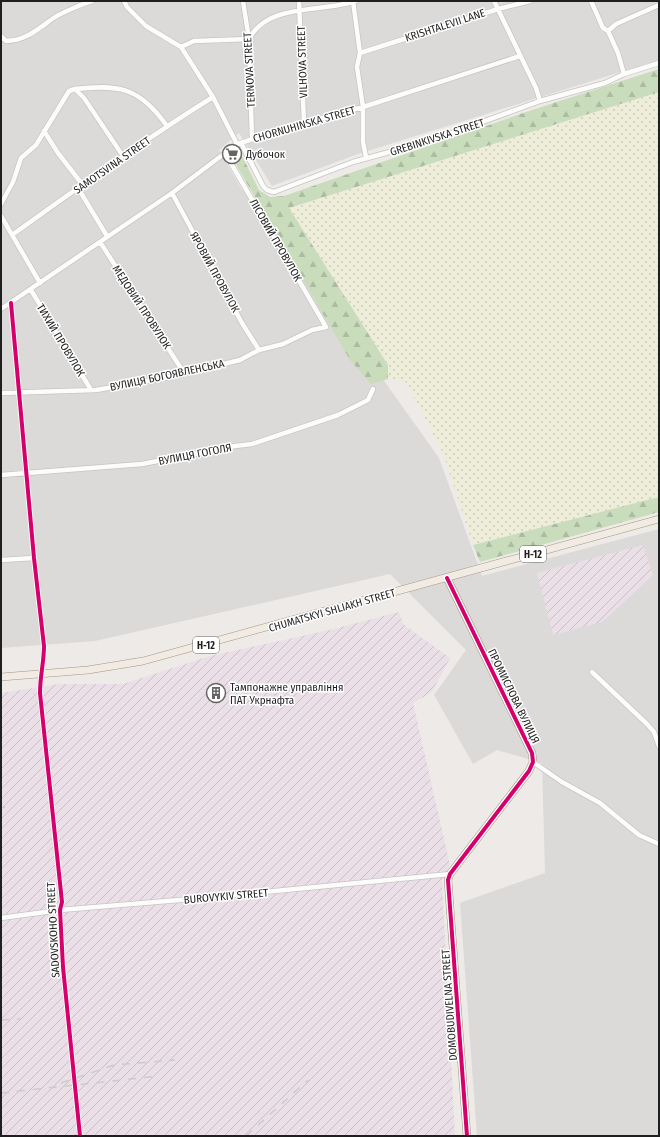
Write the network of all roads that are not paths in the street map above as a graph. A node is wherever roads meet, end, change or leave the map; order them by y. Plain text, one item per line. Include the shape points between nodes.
1 (92, 1) edge
2 (124, 1) edge
3 (243, 1) edge
4 (299, 1) edge
5 (354, 1) edge
6 (494, 1) edge
7 (530, 1) edge
8 (591, 1) edge
9 (659, 5) edge
10 (498, 9) junction
11 (300, 11) junction
12 (608, 31) junction
13 (1, 36) edge
14 (249, 39) junction
15 (181, 47) junction
16 (360, 53) junction
17 (520, 56) junction
18 (659, 63) edge
19 (624, 74) junction
20 (75, 89) junction
21 (213, 97) junction
22 (540, 101) junction
23 (363, 107) junction
24 (304, 122) junction
25 (167, 126) junction
26 (44, 131) junction
27 (252, 139) junction
28 (239, 143) junction
29 (226, 153) junction
30 (123, 156) junction
31 (366, 157) junction
32 (82, 184) junction
33 (78, 188) junction
34 (172, 194) junction
35 (1, 204) edge
36 (1, 216) edge
37 (12, 235) junction
38 (107, 236) junction
39 (100, 242) junction
40 (40, 283) junction
41 (30, 290) junction
42 (11, 303) junction
43 (1, 309) edge
44 (326, 327) joint
45 (259, 350) junction
46 (184, 373) junction
47 (373, 389) dead end
48 (91, 390) junction
49 (20, 392) junction
50 (1, 393) edge
51 (27, 473) junction
52 (1, 475) edge
53 (659, 519) edge
54 (34, 558) junction
55 (1, 560) edge
56 (447, 578) junction
57 (592, 672) dead end
58 (40, 674) junction
59 (1, 677) edge
60 (659, 746) edge
61 (533, 762) junction
62 (659, 844) edge
63 (450, 874) junction
64 (60, 910) junction
65 (1, 918) edge
66 (80, 1136) edge
67 (467, 1136) edge

1 - 13 street via 57,16 25,38 6,41
2 - 15 street via 146,26
3 - 14 street, TERNOVA STREET
4 - 11 street, VILHOVA STREET
5 - 11 street
5 - 16 street
6 - 10 street
7 - 10 street, KRISHTALEVII LANE
8 - 12 street via 603,28
9 - 12 street via 616,24
10 - 16 street, KRISHTALEVII LANE
10 - 17 street
11 - 14 street via 270,18 256,27
11 - 24 street, VILHOVA STREET
12 - 19 street
14 - 15 street via 194,41
14 - 27 street, TERNOVA STREET
15 - 21 street
16 - 23 street via 357,67
17 - 22 street
17 - 23 street, CHORNUHINSKA STREET
18 - 19 street, GREBINKIVSKA STREET
19 - 22 street, GREBINKIVSKA STREET via 605,83
20 - 25 street via 115,88 138,94 159,114
20 - 26 street via 69,91
20 - 30 street via 84,98
21 - 25 street, SAMOTSVINA STREET
21 - 28 street
22 - 31 street, GREBINKIVSKA STREET via 434,140
23 - 24 street, CHORNUHINSKA STREET
23 - 31 street via 363,142
24 - 27 street, CHORNUHINSKA STREET
25 - 30 street, SAMOTSVINA STREET
26 - 32 street via 58,154
26 - 35 street via 36,145 21,158 13,182
27 - 28 street, CHORNUHINSKA STREET
28 - 29 street, CHORNUHINSKA STREET
28 - 31 street, GREBINKIVSKA STREET via 263,186 270,192 283,190 325,171
29 - 34 street, CHORNUHINSKA STREET
29 - 44 street, ЛІСОВИЙ ПРОВУЛОК
30 - 32 street, SAMOTSVINA STREET
32 - 33 street, SAMOTSVINA STREET
33 - 37 street, SAMOTSVINA STREET
33 - 38 street
34 - 38 street, CHORNUHINSKA STREET
34 - 45 street, ЯРОВИЙ ПРОВУЛОК
36 - 37 street
37 - 40 street
38 - 39 street, CHORNUHINSKA STREET
39 - 40 street, CHORNUHINSKA STREET
39 - 46 street, МЕДОВИЙ ПРОВУЛОК
40 - 41 street, CHORNUHINSKA STREET
41 - 42 street, CHORNUHINSKA STREET
41 - 48 street, ТИХИЙ ПРОВУЛОК
42 - 43 street, CHORNUHINSKA STREET
42 - 49 street, SADOVSKOHO STREET
44 - 45 street, ВУЛИЦЯ БОГОЯВЛЕНСЬКА via 312,330 283,344
45 - 46 street, ВУЛИЦЯ БОГОЯВЛЕНСЬКА via 240,360
46 - 48 street, ВУЛИЦЯ БОГОЯВЛЕНСЬКА
47 - 51 street, ВУЛИЦЯ ГОГОЛЯ via 368,400 338,415 252,444 142,464
48 - 49 street, ВУЛИЦЯ БОГОЯВЛЕНСЬКА
49 - 50 street, ВУЛИЦЯ БОГОЯВЛЕНСЬКА
49 - 51 street, SADOVSKOHO STREET
51 - 52 street, ВУЛИЦЯ ГОГОЛЯ
51 - 54 street, SADOVSKOHO STREET
53 - 56 main road, CHUMATSKYI SHLIAKH STREET / Н-12
54 - 55 street
54 - 58 street, SADOVSKOHO STREET via 44,646
56 - 58 main road, CHUMATSKYI SHLIAKH STREET / Н-12 via 143,661
56 - 61 street, ПРОМИСЛОВА ВУЛИЦЯ via 532,753
57 - 60 street via 647,724 654,732
58 - 59 main road, CHUMATSKYI SHLIAKH STREET / Н-12
58 - 64 street, SADOVSKOHO STREET via 62,902
61 - 62 street via 600,803 639,835
61 - 63 street via 529,771
63 - 64 street, BUROVYKIV STREET
63 - 67 street, DOMOBUDIVELNA STREET
64 - 65 street, BUROVYKIV STREET
64 - 66 street, SADOVSKOHO STREET via 63,968

